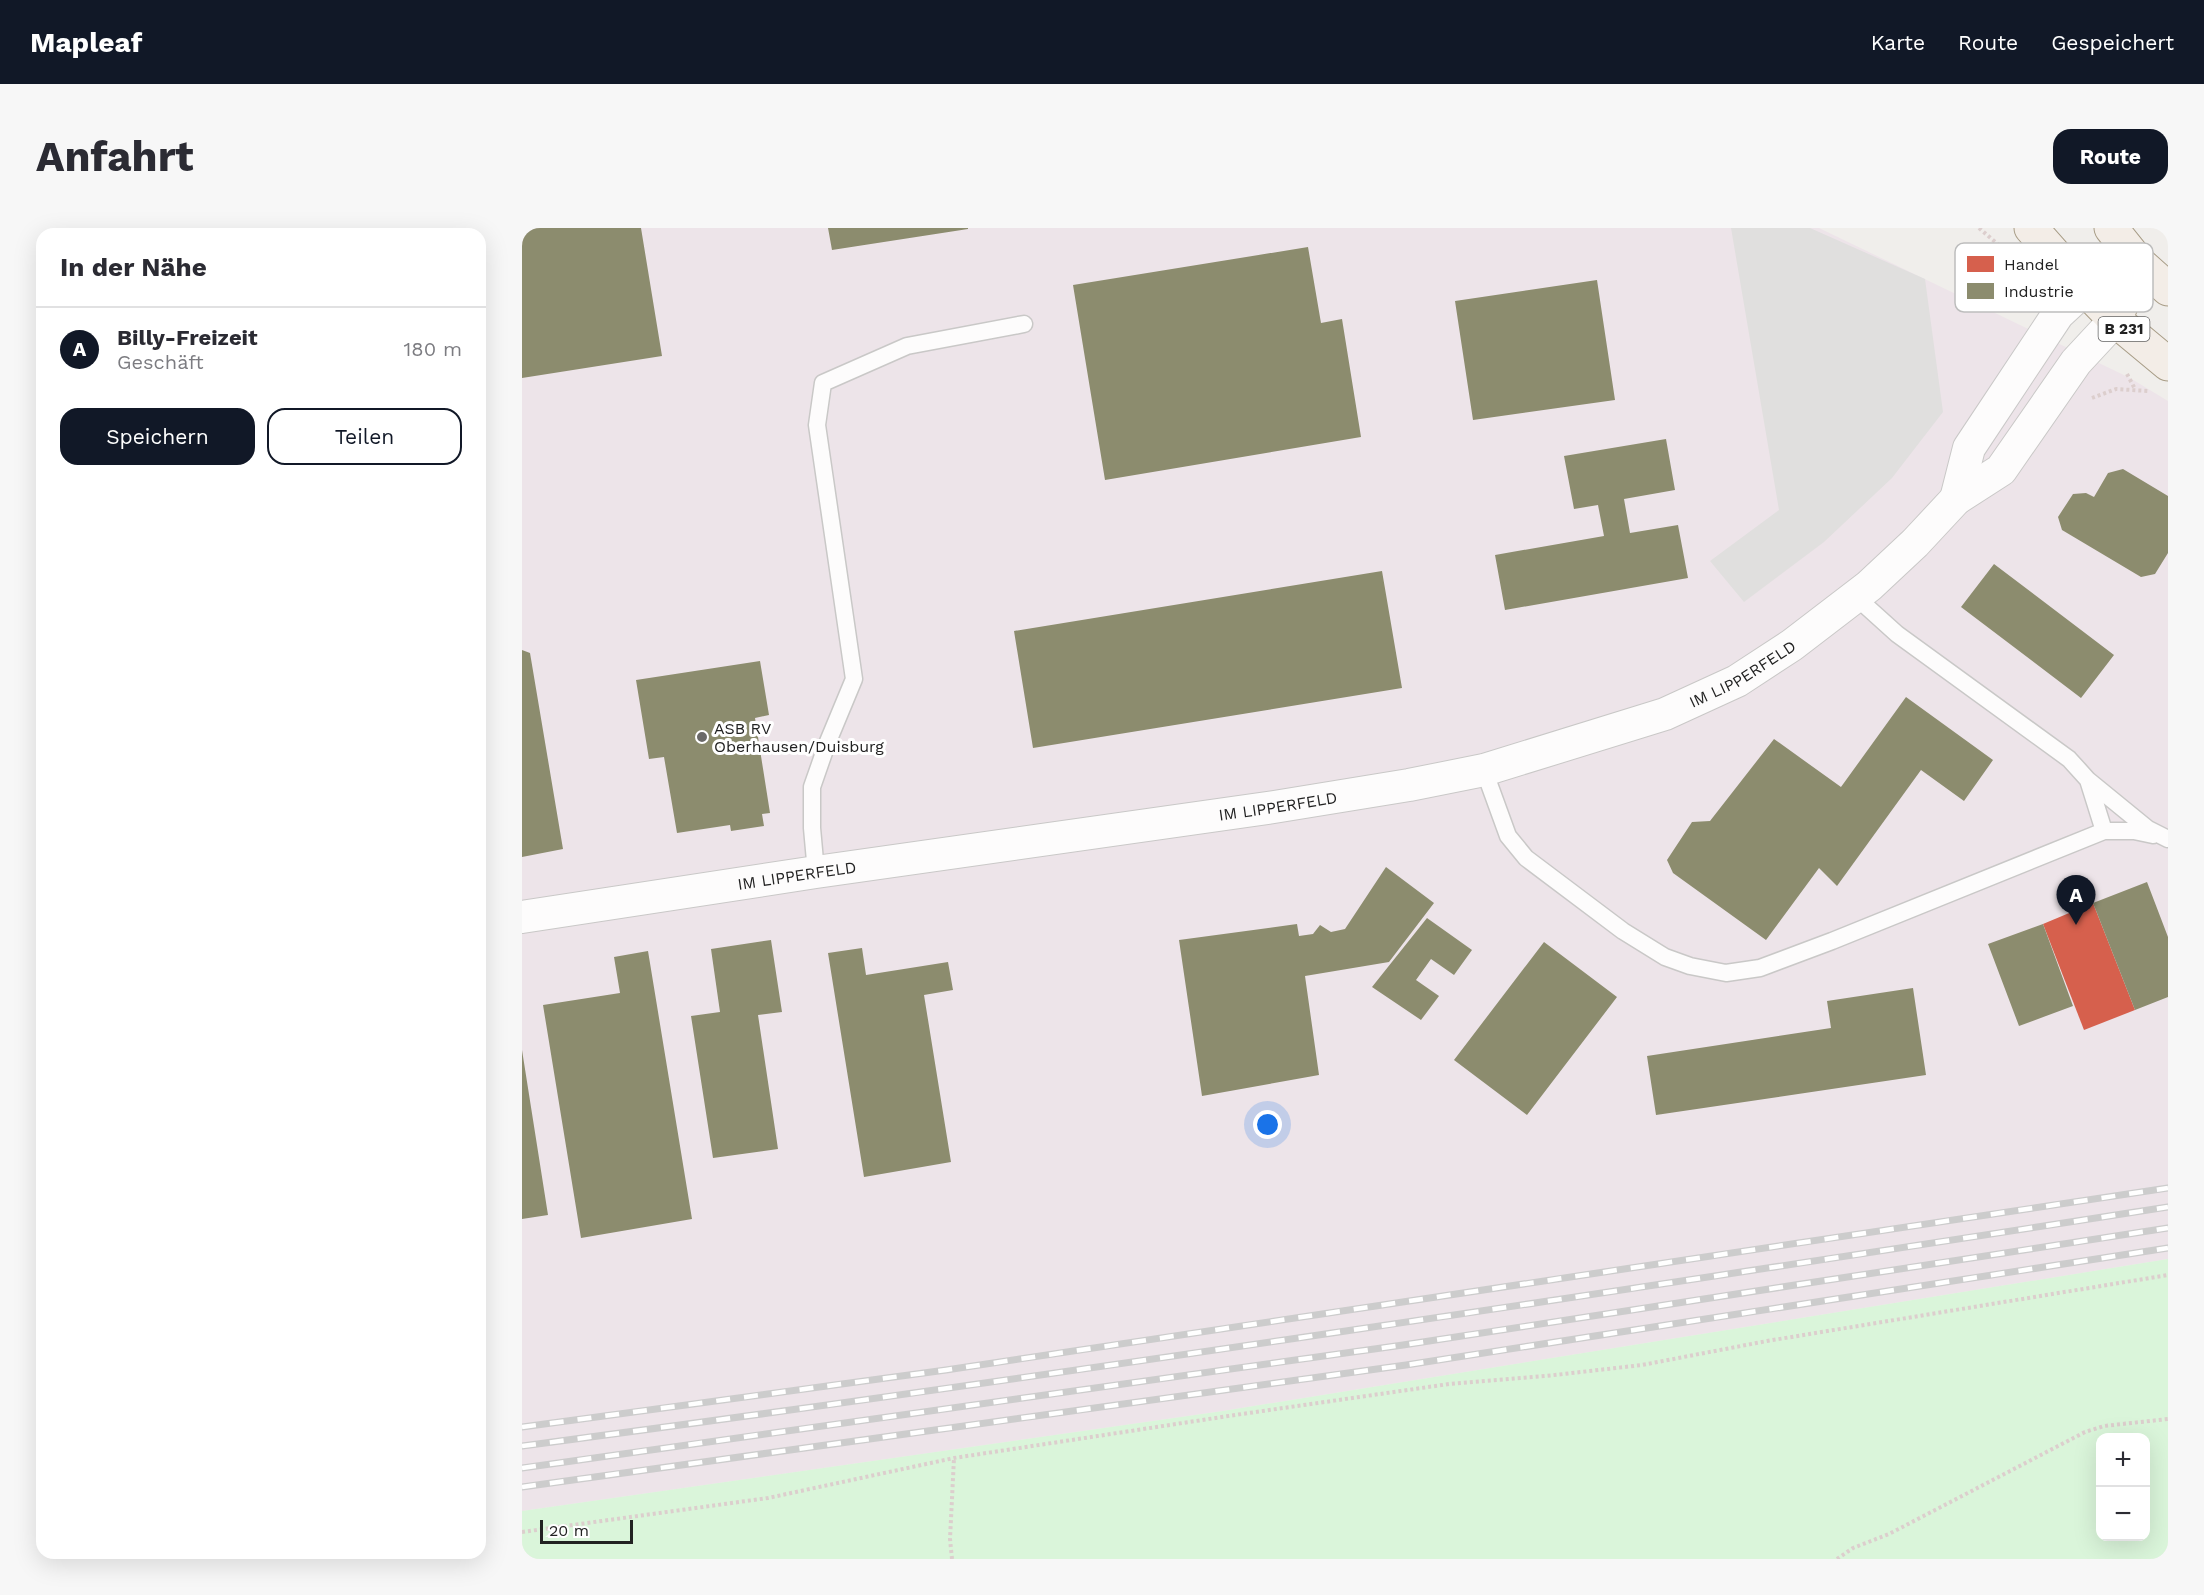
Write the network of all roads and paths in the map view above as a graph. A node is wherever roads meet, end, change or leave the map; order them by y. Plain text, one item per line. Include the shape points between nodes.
1 (1978, 228) edge
2 (2031, 228) edge
3 (2111, 228) edge
4 (1996, 243) edge
5 (2044, 243) edge
6 (2123, 243) edge
7 (2153, 276) edge
8 (2168, 289) edge
9 (2060, 312) edge
10 (2106, 312) edge
11 (2119, 312) edge
12 (2115, 321) junction
13 (1024, 324) dead end
14 (2168, 364) edge
15 (1956, 499) junction
16 (1856, 597) junction
17 (1485, 770) junction
18 (2088, 780) junction
19 (2104, 831) junction
20 (2166, 838) edge
21 (816, 872) junction
22 (522, 917) edge
23 (2168, 1275) edge
24 (2168, 1419) edge
25 (954, 1458) junction
26 (522, 1532) edge
27 (952, 1559) edge
28 (1837, 1559) edge

1 - 4 path
2 - 5 main road, B 231
3 - 6 main road
7 - 8 main road
9 - 15 street, IM LIPPERFELD via 1969,448
10 - 12 main road, B 231
11 - 12 main road, B 231
12 - 14 main road, B 231
12 - 15 street, IM LIPPERFELD via 2076,362 2001,470
13 - 21 lane via 907,346 823,382 817,425 854,679 812,787
15 - 16 street, IM LIPPERFELD
16 - 17 street, IM LIPPERFELD via 1737,681 1701,698 1656,717
16 - 18 lane via 1897,634 2069,759
17 - 19 lane via 1508,836 1526,858 1665,957 1726,973 1760,968 1822,945
17 - 21 street, IM LIPPERFELD via 1274,807
18 - 19 lane
18 - 20 lane via 2148,829
19 - 20 lane via 2134,831
21 - 22 street, IM LIPPERFELD
23 - 25 path via 1642,1365 1449,1384
24 - 28 path via 2085,1432
25 - 26 path via 768,1498
25 - 27 path

